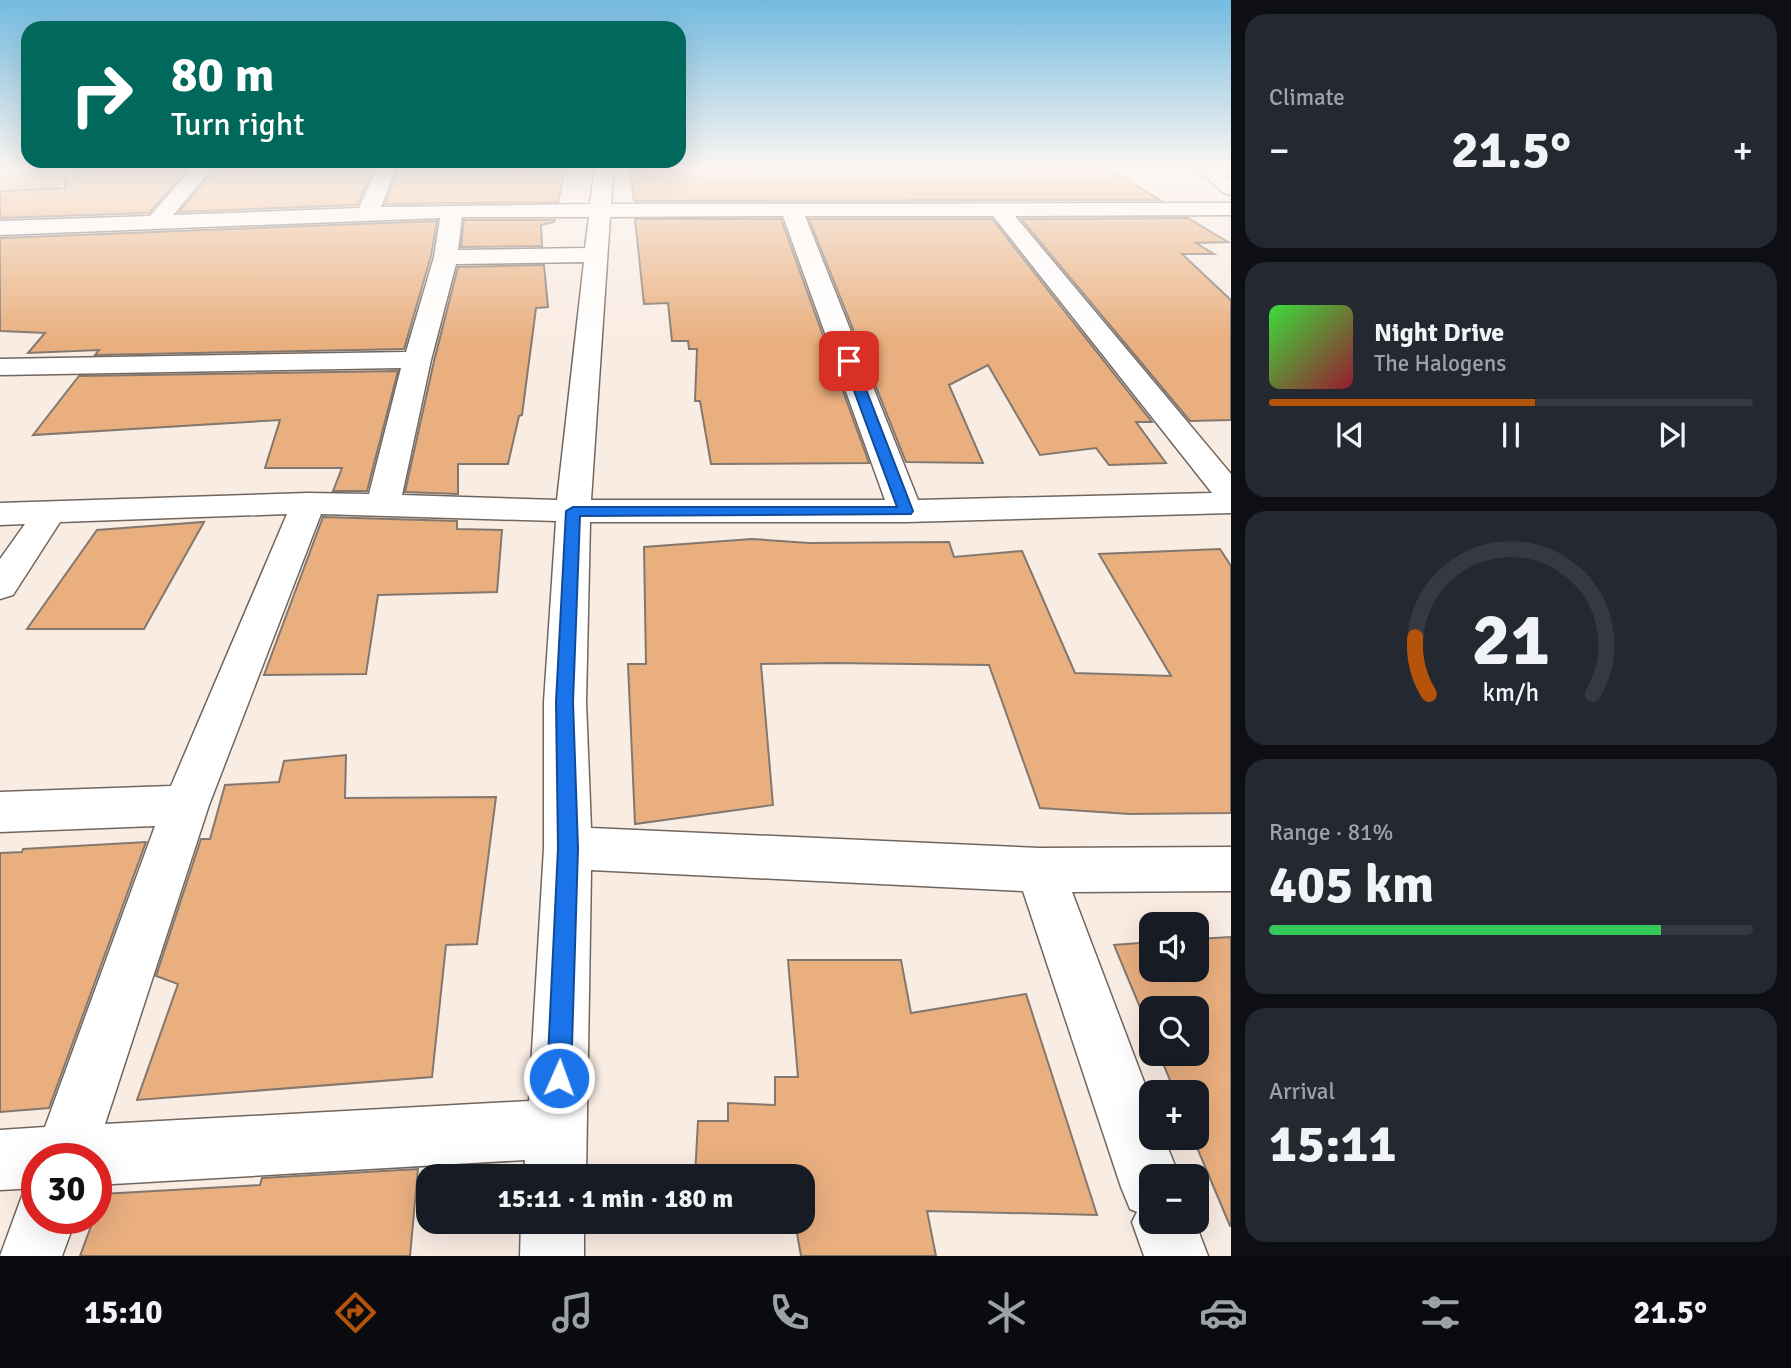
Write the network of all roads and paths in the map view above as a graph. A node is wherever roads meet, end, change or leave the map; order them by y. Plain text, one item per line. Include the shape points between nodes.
1 (76, 225) edge
2 (450, 225) edge
3 (598, 225) edge
4 (797, 225) edge
5 (1011, 225) edge
6 (0, 228) edge
7 (596, 255) junction
8 (446, 257) junction
9 (417, 360) junction
10 (0, 367) edge
11 (1231, 495) edge
12 (308, 503) junction
13 (1231, 503) edge
14 (383, 507) junction
15 (573, 511) junction
16 (906, 511) junction
17 (0, 514) edge
18 (49, 514) junction
19 (0, 586) edge
20 (186, 806) junction
21 (0, 812) edge
22 (568, 848) junction
23 (1231, 869) edge
24 (1040, 870) junction
25 (70, 1143) edge
26 (556, 1152) edge
27 (112, 1157) edge
28 (21, 1159) edge
29 (0, 1160) edge
30 (1144, 1164) edge
31 (38, 1234) edge
32 (552, 1234) edge
33 (1168, 1234) edge
34 (30, 1256) edge
35 (551, 1256) edge
36 (1176, 1256) edge

1 - 6 street
2 - 8 street
3 - 7 street
4 - 16 street
5 - 11 street
7 - 8 street
7 - 15 street
8 - 9 street
9 - 10 street
9 - 14 street
12 - 14 street
12 - 18 street
12 - 20 street
13 - 16 street
14 - 15 street
15 - 16 street
15 - 22 street via 565,702
17 - 18 street
18 - 19 street
20 - 21 street
20 - 25 street
22 - 24 street
22 - 26 street
23 - 24 street
24 - 30 street
26 - 27 street
28 - 29 street
31 - 34 street
32 - 35 street
33 - 36 street

